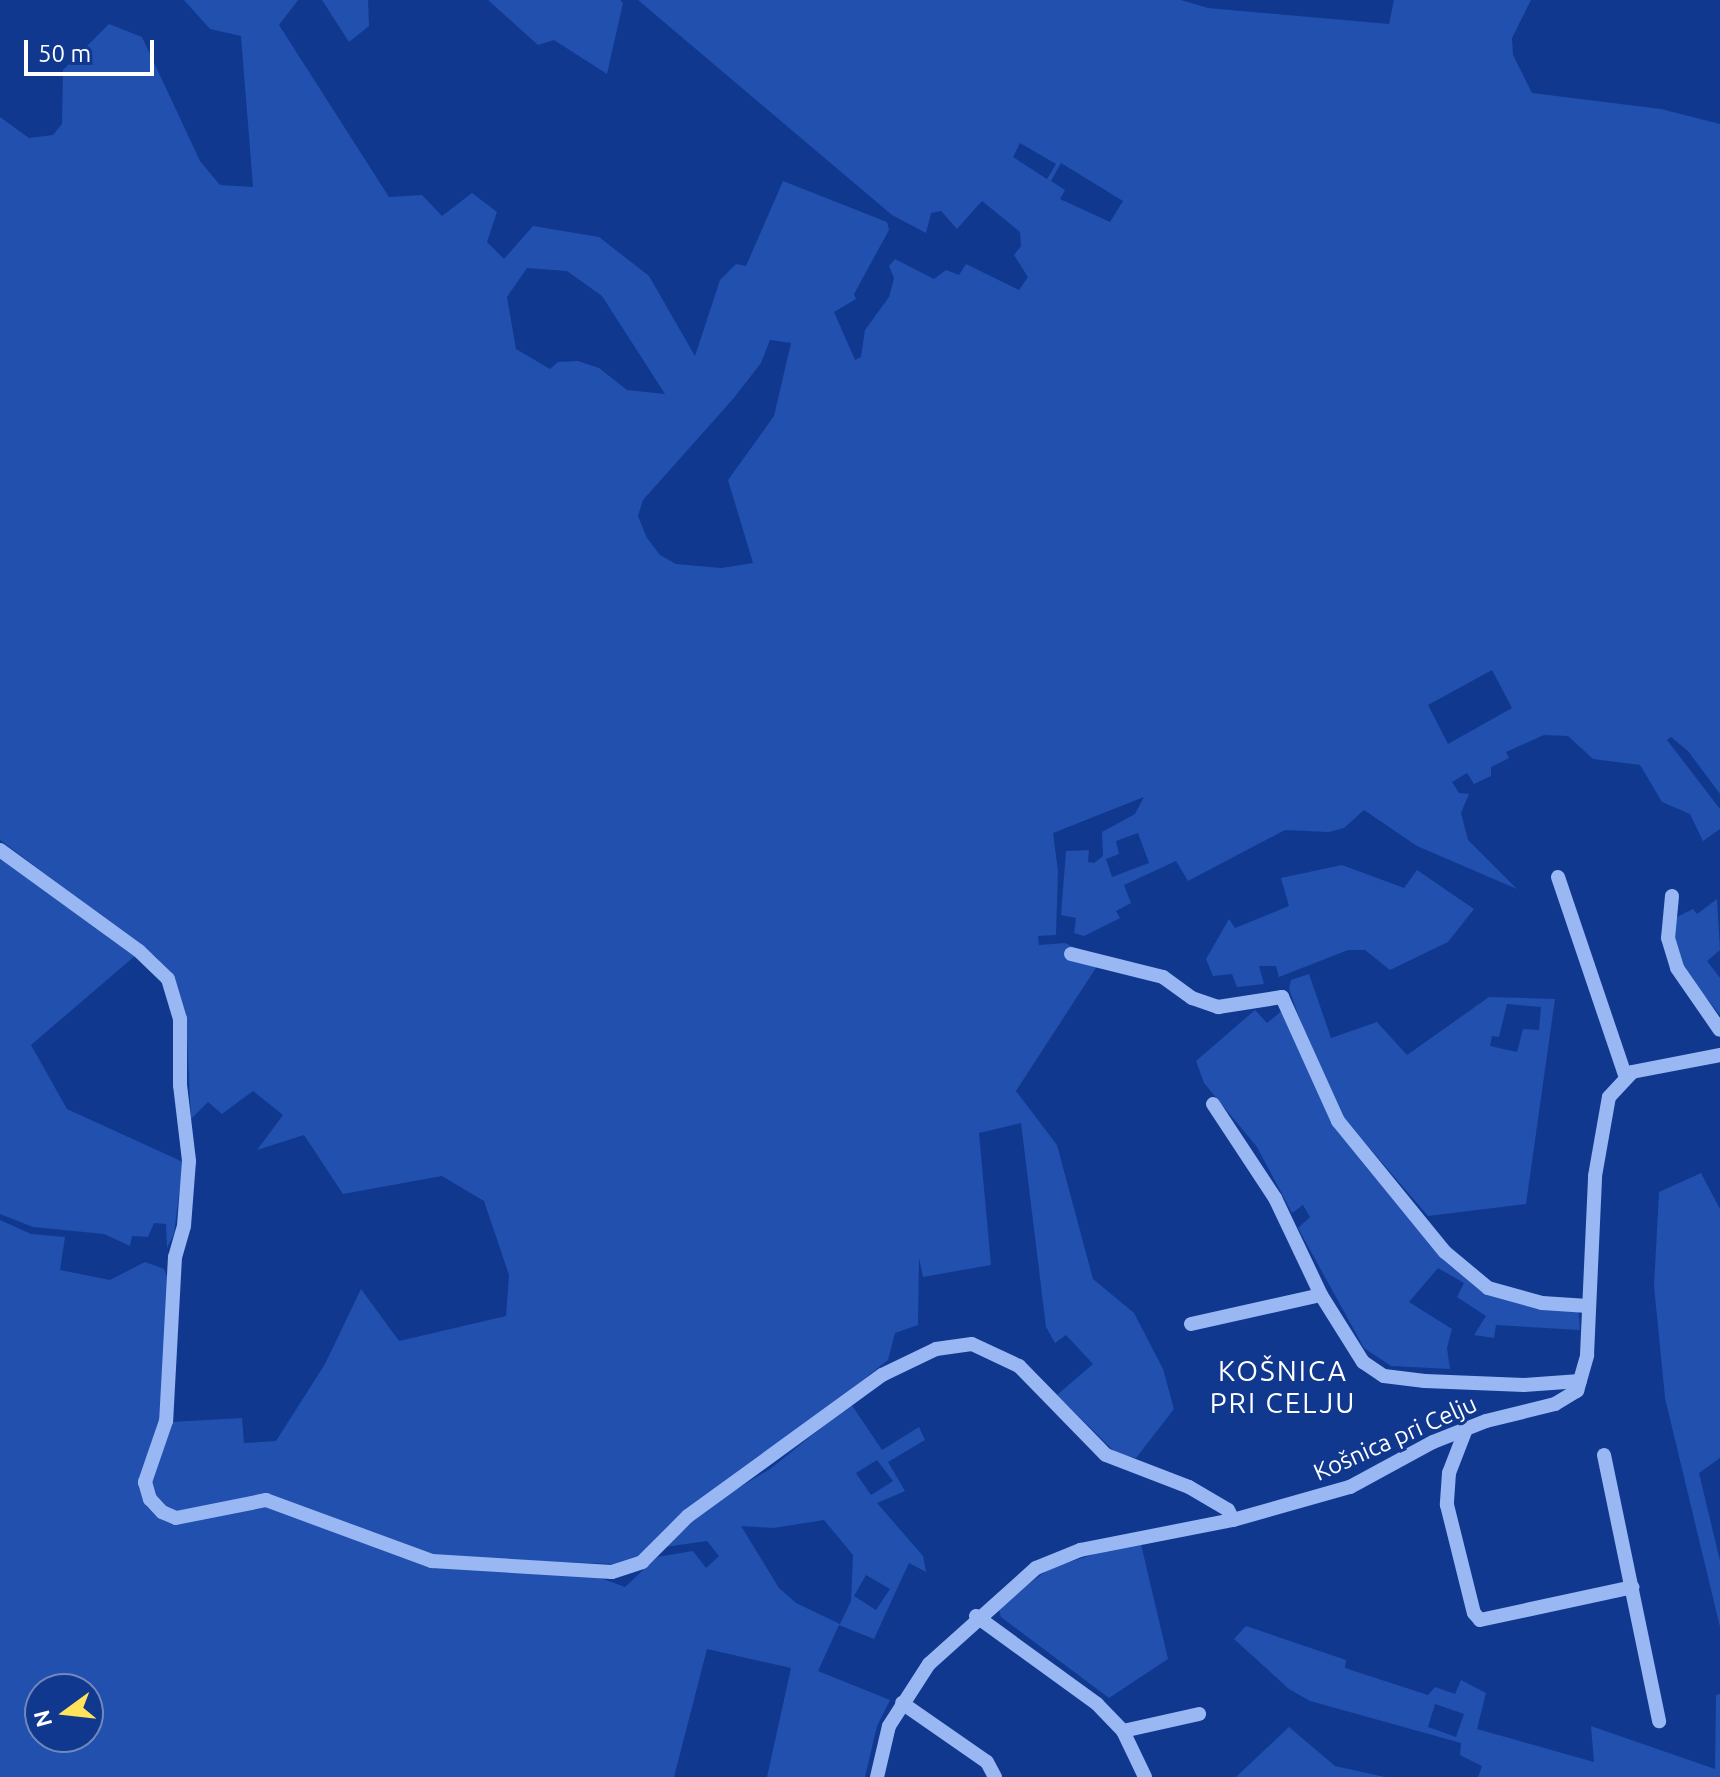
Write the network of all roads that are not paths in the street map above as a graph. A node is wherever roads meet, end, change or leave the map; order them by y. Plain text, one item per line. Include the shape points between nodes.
1 (0, 850) edge
2 (1558, 877) dead end
3 (1672, 896) dead end
4 (1071, 954) dead end
5 (1720, 1030) edge
6 (1720, 1055) edge
7 (1626, 1078) junction
8 (1213, 1104) dead end
9 (1321, 1295) junction
10 (1588, 1306) junction
11 (1191, 1324) dead end
12 (1580, 1381) junction
13 (1466, 1429) junction
14 (1604, 1455) dead end
15 (1233, 1520) junction
16 (1632, 1587) junction
17 (976, 1616) junction
18 (902, 1703) junction
19 (1199, 1714) dead end
20 (1659, 1721) dead end
21 (1123, 1731) junction
22 (877, 1777) edge
23 (995, 1777) edge
24 (1145, 1777) edge

1 - 15 street via 139,951 168,979 180,1019 188,1174 184,1226 175,1257 166,1421 145,1482 150,1499 162,1512 176,1518 266,1500 432,1561 612,1572 642,1562 688,1516 882,1375 936,1349 972,1344 1019,1366 1106,1455 1189,1487 1228,1510
2 - 7 street
3 - 5 street via 1668,938 1677,968
4 - 10 street via 1163,977 1192,998 1218,1007 1282,997 1338,1121 1445,1252 1488,1288 1542,1303
6 - 7 street via 1632,1072
7 - 10 street via 1609,1097 1595,1176
8 - 9 street via 1275,1198
9 - 11 street
9 - 12 street via 1356,1356 1384,1376 1524,1385
10 - 12 street via 1587,1355
12 - 13 street, Košnica pri Celju via 1577,1391 1555,1404
13 - 15 street, Košnica pri Celju via 1350,1487
13 - 16 street via 1449,1473 1447,1505 1465,1583 1480,1620
14 - 16 street
15 - 17 street, Košnica pri Celju via 1080,1550 1036,1568
16 - 20 street
17 - 18 street, Košnica pri Celju via 929,1664
17 - 21 street via 1097,1704
18 - 22 street, Košnica pri Celju via 889,1726
18 - 23 street via 987,1762
19 - 21 street
21 - 24 street

